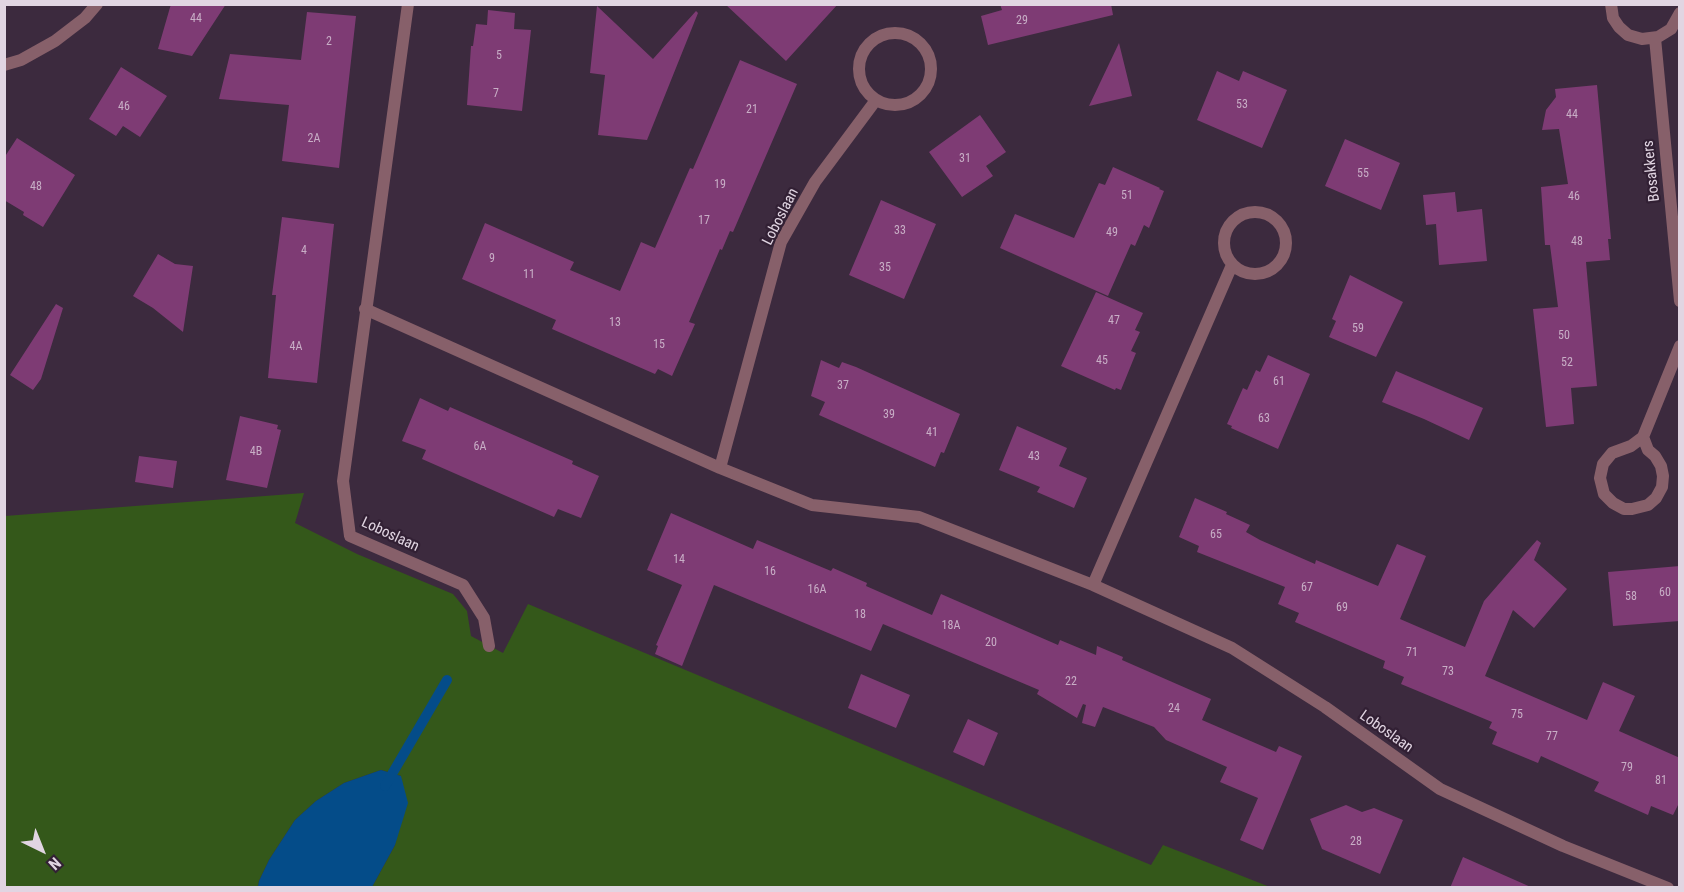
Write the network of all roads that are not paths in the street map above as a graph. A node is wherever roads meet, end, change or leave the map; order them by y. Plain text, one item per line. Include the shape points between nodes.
1 (97, 4) edge
2 (408, 4) edge
3 (1611, 4) edge
4 (1680, 13) edge
5 (1655, 38) junction
6 (4, 64) edge
7 (876, 100) junction
8 (1232, 265) junction
9 (1680, 301) edge
10 (365, 309) junction
11 (1680, 346) edge
12 (1643, 437) junction
13 (720, 468) junction
14 (1093, 585) junction
15 (489, 646) dead end
16 (1668, 888) edge

1 - 6 street via 56,41 21,60
2 - 10 street, Loboslaan
3 - 5 street via 1613,18 1628,34
4 - 5 street via 1671,29
5 - 9 street, Bosakkers
7 - 7 street via 895,106 908,104 922,94 930,79 932,65 928,53 909,35 898,32 877,36 860,57 860,81
7 - 13 street, Loboslaan via 815,182 781,242
8 - 8 street via 1248,274 1275,268 1286,243 1285,232 1276,219 1255,211 1231,222 1223,244
8 - 14 street
10 - 13 street, Loboslaan
10 - 15 street, Loboslaan via 343,481 350,536 464,585 484,618
11 - 12 street
12 - 12 street via 1612,453 1603,464 1600,478 1604,494 1624,508 1648,505 1662,487 1661,466
13 - 14 street, Loboslaan via 812,505 920,517
14 - 16 street, Loboslaan via 1232,648 1325,707 1440,789 1563,846

